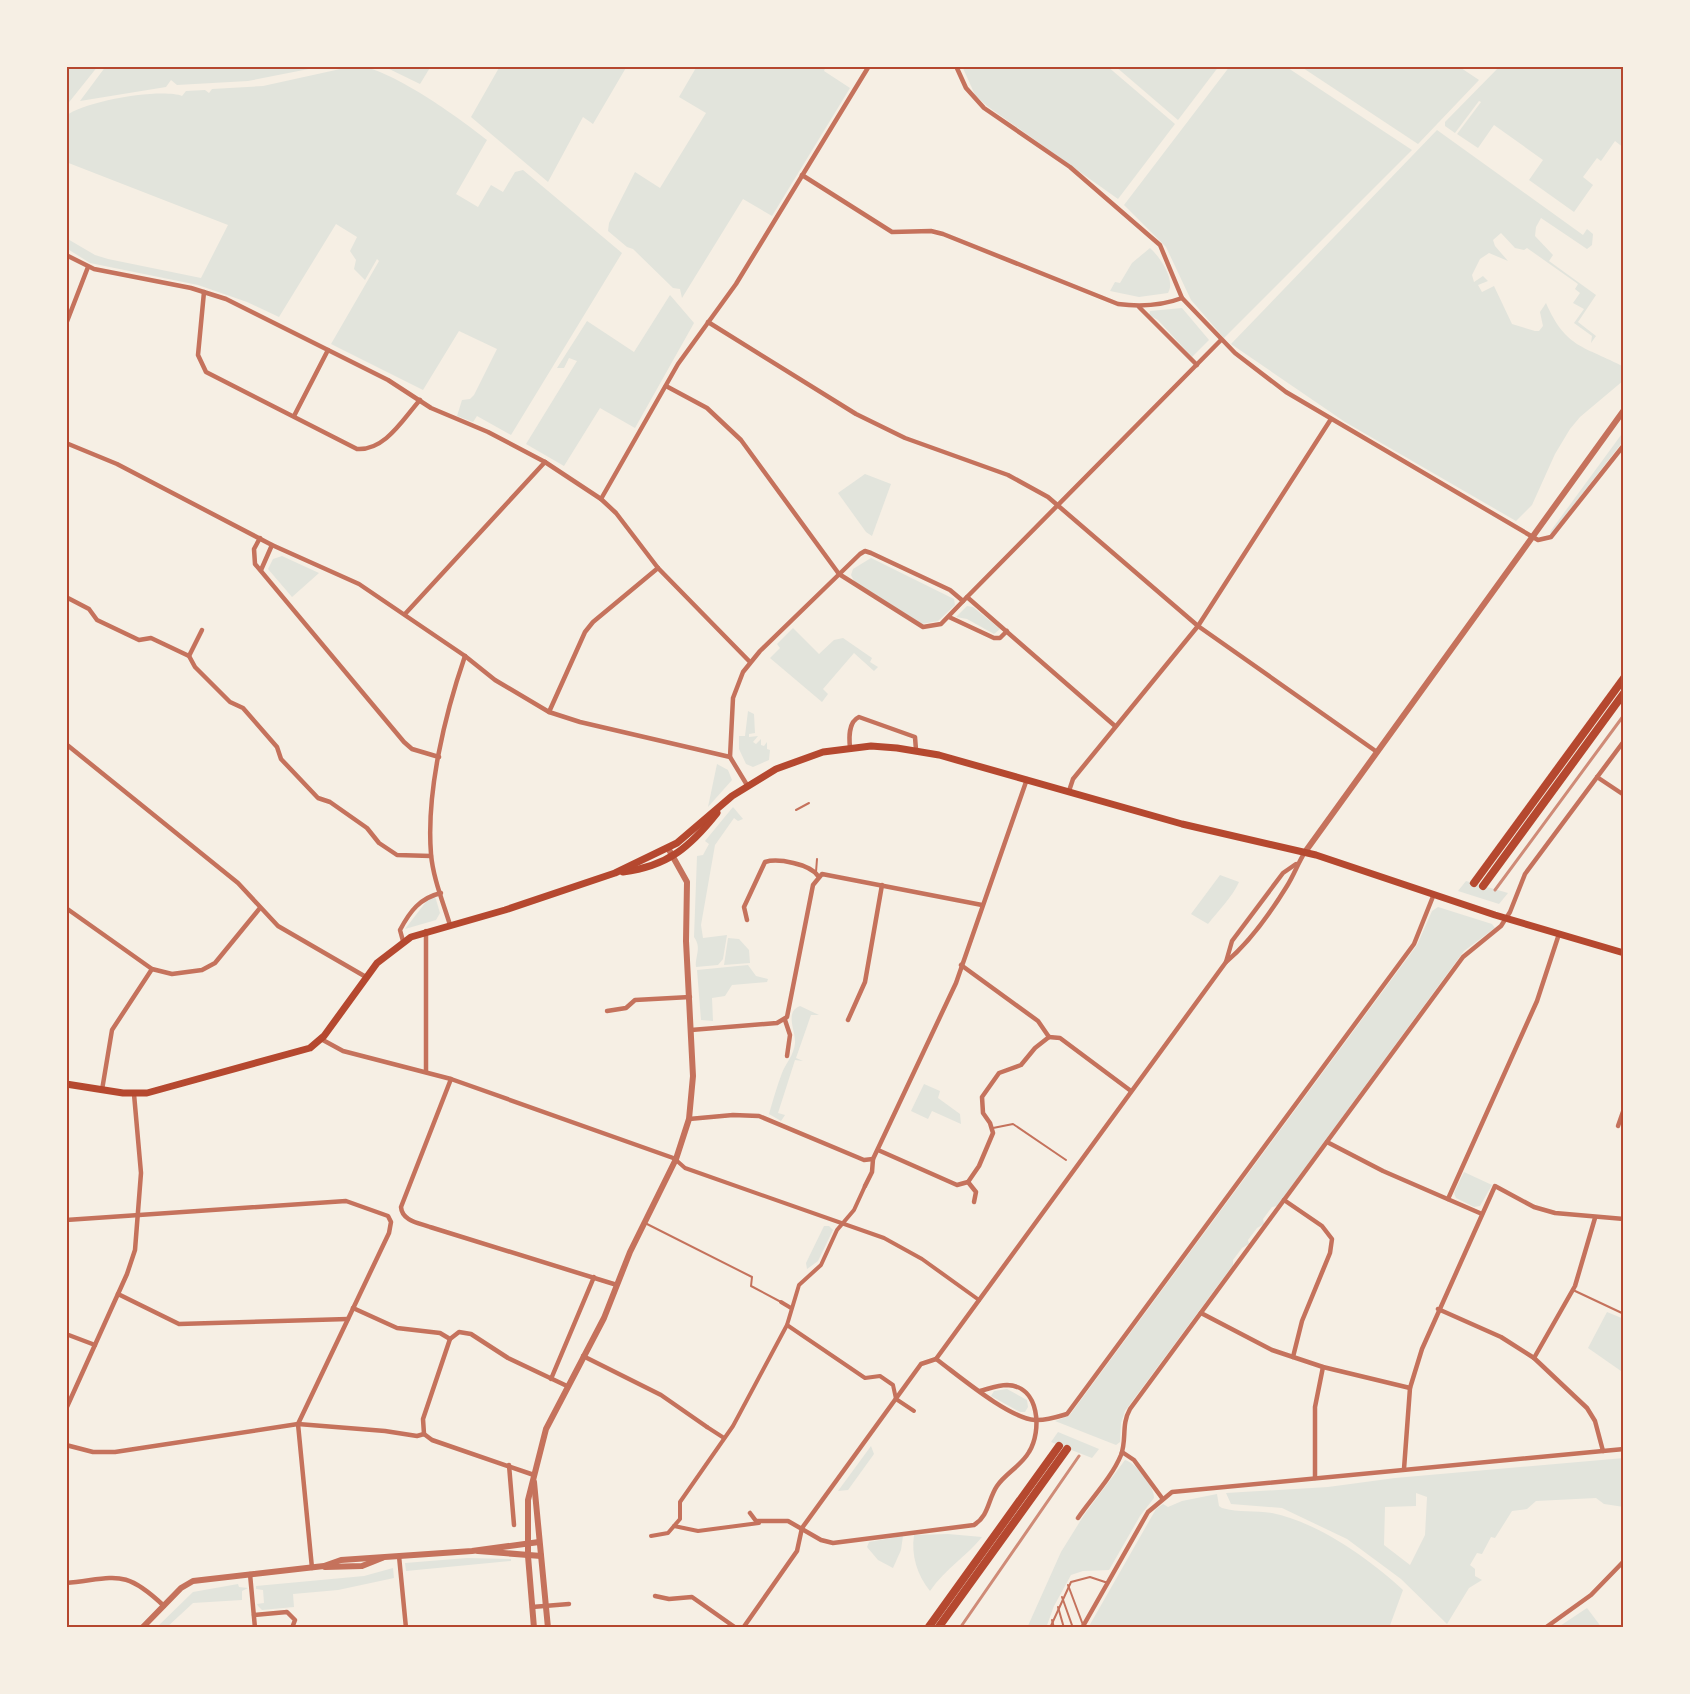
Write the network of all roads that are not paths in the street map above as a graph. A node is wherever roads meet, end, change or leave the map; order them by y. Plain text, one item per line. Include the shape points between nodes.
1 (869, 66) edge
2 (956, 66) edge
3 (802, 175) junction
4 (66, 255) edge
5 (88, 267) junction
6 (204, 292) junction
7 (1182, 298) junction
8 (1138, 307) junction
9 (708, 322) junction
10 (66, 324) edge
11 (1221, 340) junction
12 (328, 350) junction
13 (1197, 365) junction
14 (666, 386) junction
15 (420, 400) junction
16 (1624, 410) edge
17 (294, 416) junction
18 (1331, 419) junction
19 (66, 443) edge
20 (1624, 445) edge
21 (545, 462) junction
22 (601, 499) junction
23 (1060, 506) junction
24 (1532, 537) junction
25 (260, 538) junction
26 (272, 545) junction
27 (658, 568) junction
28 (261, 570) junction
29 (839, 574) junction
30 (66, 597) edge
31 (965, 599) junction
32 (405, 614) junction
33 (949, 617) junction
34 (1198, 626) junction
35 (202, 630) dead end
36 (1007, 631) junction
37 (189, 656) junction
38 (465, 656) junction
39 (750, 662) junction
40 (1624, 678) edge
41 (1624, 693) edge
42 (549, 712) junction
43 (1115, 726) junction
44 (1624, 741) edge
45 (66, 744) edge
46 (850, 748) junction
47 (916, 750) junction
48 (1377, 752) junction
49 (439, 757) junction
50 (730, 758) junction
51 (1597, 777) junction
52 (1027, 779) junction
53 (747, 785) junction
54 (1070, 791) junction
55 (1624, 795) edge
56 (728, 800) junction
57 (809, 803) dead end
58 (796, 810) dead end
59 (669, 848) junction
60 (1305, 852) junction
61 (673, 855) junction
62 (431, 856) junction
63 (817, 859) dead end
64 (1298, 863) junction
65 (615, 873) junction
66 (817, 874) junction
67 (1474, 884) dead end
68 (882, 885) junction
69 (1483, 886) dead end
70 (441, 893) junction
71 (1434, 894) junction
72 (982, 905) junction
73 (1258, 906) junction
74 (66, 908) edge
75 (260, 908) junction
76 (1267, 913) junction
77 (1507, 918) junction
78 (747, 920) dead end
79 (450, 925) junction
80 (426, 931) junction
81 (1558, 937) junction
82 (403, 941) junction
83 (1624, 953) edge
84 (1226, 962) junction
85 (962, 965) junction
86 (152, 969) junction
87 (366, 976) junction
88 (690, 997) junction
89 (608, 1011) dead end
90 (785, 1020) junction
91 (848, 1020) dead end
92 (691, 1030) junction
93 (1049, 1037) junction
94 (321, 1040) junction
95 (787, 1056) dead end
96 (426, 1071) junction
97 (451, 1079) junction
98 (66, 1084) edge
99 (102, 1090) junction
100 (1131, 1091) junction
101 (134, 1094) junction
102 (1624, 1109) edge
103 (688, 1119) junction
104 (1618, 1126) dead end
105 (992, 1128) junction
106 (1327, 1142) junction
107 (878, 1150) junction
108 (676, 1159) junction
109 (873, 1159) junction
110 (1066, 1160) dead end
111 (968, 1182) junction
112 (865, 1186) joint
113 (1448, 1199) junction
114 (1284, 1200) junction
115 (974, 1202) dead end
116 (1482, 1214) junction
117 (139, 1217) junction
118 (1595, 1218) junction
119 (1624, 1219) edge
120 (66, 1220) edge
121 (645, 1223) junction
122 (842, 1224) junction
123 (594, 1277) junction
124 (617, 1285) junction
125 (1573, 1290) junction
126 (118, 1294) junction
127 (979, 1300) junction
128 (781, 1302) joint
129 (353, 1308) junction
130 (791, 1308) junction
131 (1438, 1310) junction
132 (1201, 1313) junction
133 (1624, 1314) edge
134 (348, 1319) junction
135 (787, 1325) junction
136 (66, 1334) edge
137 (450, 1339) junction
138 (95, 1345) junction
139 (583, 1356) junction
140 (1293, 1357) junction
141 (1534, 1358) junction
142 (936, 1359) junction
143 (1323, 1367) junction
144 (551, 1379) junction
145 (567, 1386) junction
146 (1410, 1388) junction
147 (980, 1391) junction
148 (896, 1399) junction
149 (66, 1409) edge
150 (914, 1411) dead end
151 (1037, 1420) junction
152 (298, 1424) junction
153 (707, 1427) joint
154 (424, 1434) junction
155 (724, 1438) junction
156 (66, 1445) edge
157 (1624, 1449) edge
158 (1603, 1451) junction
159 (1122, 1452) junction
160 (509, 1465) junction
161 (1404, 1469) junction
162 (534, 1475) junction
163 (1315, 1478) junction
164 (1162, 1498) junction
165 (750, 1513) dead end
166 (1078, 1518) dead end
167 (759, 1523) junction
168 (514, 1525) dead end
169 (674, 1526) junction
170 (802, 1528) junction
171 (651, 1536) dead end
172 (539, 1542) junction
173 (527, 1543) junction
174 (472, 1551) junction
175 (399, 1556) junction
176 (528, 1556) junction
177 (541, 1556) junction
178 (1624, 1561) edge
179 (312, 1568) junction
180 (250, 1574) junction
181 (1107, 1582) junction
182 (66, 1583) edge
183 (1068, 1585) junction
184 (655, 1596) dead end
185 (1062, 1597) junction
186 (569, 1604) dead end
187 (164, 1606) junction
188 (546, 1606) junction
189 (532, 1607) junction
190 (1058, 1607) junction
191 (254, 1615) junction
192 (1052, 1620) junction
193 (1083, 1627) edge
194 (142, 1628) edge
195 (255, 1628) edge
196 (292, 1628) edge
197 (406, 1628) edge
198 (534, 1628) edge
199 (548, 1628) edge
200 (736, 1628) edge
201 (743, 1628) edge
202 (928, 1628) edge
203 (938, 1628) edge
204 (1050, 1628) edge
205 (1054, 1628) edge
206 (1064, 1628) edge
207 (1073, 1628) edge
208 (1545, 1628) edge

1 - 3 street
2 - 7 street via 966,88 984,108 1070,167 1160,245
3 - 8 street via 892,232 943,234 1118,304
3 - 9 street via 736,284
4 - 5 street
5 - 6 street
5 - 10 street
6 - 12 street
6 - 17 street via 198,355 204,370
7 - 8 street
7 - 11 street
8 - 13 street
9 - 14 street
9 - 23 street via 856,414 905,438 1008,475
11 - 13 street
11 - 18 street via 1286,392
12 - 15 street
12 - 17 street
13 - 23 street
14 - 22 street
14 - 29 street via 707,408 741,440
15 - 17 street via 378,446 368,450 357,449
15 - 21 street
16 - 24 street
18 - 24 street
18 - 34 street
19 - 25 street via 117,464
20 - 24 street via 1551,537
21 - 22 street
21 - 32 street
22 - 27 street
23 - 31 street
23 - 34 street
24 - 48 street
25 - 26 street
25 - 28 street via 253,557
26 - 28 street
26 - 32 street via 359,584
27 - 39 street
27 - 42 street via 585,632
28 - 49 street via 404,742 412,749
29 - 31 street via 865,551
29 - 33 street via 923,627 941,624
29 - 39 street
30 - 37 street via 89,609 97,620 139,640 151,638
31 - 33 street
31 - 36 street
32 - 38 street
33 - 36 street via 994,638
34 - 43 street
34 - 48 street
35 - 37 street
36 - 43 street
37 - 62 street via 230,702 243,708 278,747 281,759 318,798 349,815 398,855
38 - 42 street via 495,680
38 - 49 street
39 - 50 street via 733,699
40 - 67 main road
41 - 69 main road
42 - 50 street
43 - 54 street via 1072,779
44 - 51 street
45 - 75 street via 238,883
46 - 47 main road
46 - 47 street via 849,735 859,717 915,737
46 - 53 main road via 803,758
47 - 52 main road
48 - 60 street
49 - 62 street
50 - 53 street
51 - 55 street
51 - 77 street via 1525,874
52 - 54 main road
52 - 72 street
53 - 56 main road
54 - 60 main road via 1182,824
56 - 59 main road
56 - 61 main road via 700,835
57 - 58 lane
59 - 61 street
59 - 65 main road
60 - 64 street
60 - 71 main road
61 - 65 main road via 648,868
61 - 88 street via 687,882
62 - 70 street
63 - 66 lane
64 - 73 street via 1283,873
64 - 76 street via 1288,885
65 - 79 main road
66 - 68 street
66 - 78 street via 808,867 765,862 744,907
66 - 90 street
68 - 72 street
68 - 91 street via 865,982
70 - 79 street
70 - 82 street via 416,905 400,930
71 - 77 main road
71 - 151 street via 1414,944 1070,1411
72 - 85 street
73 - 76 street
73 - 84 street via 1232,941
74 - 86 street
75 - 86 street via 211,966 178,974
75 - 87 street via 285,931
76 - 84 street via 1238,953
77 - 81 main road
77 - 106 street via 1463,957
79 - 80 main road
80 - 82 main road
80 - 96 street
81 - 83 main road
81 - 113 street via 1537,1001
82 - 87 main road
84 - 100 street
85 - 93 street via 1038,1021
85 - 107 street
86 - 99 street via 115,1023
87 - 94 main road
88 - 89 street via 635,1000 626,1008
88 - 92 street
90 - 92 street
90 - 95 street via 790,1035
92 - 103 street via 693,1083
93 - 100 street via 1060,1038
93 - 105 street via 1022,1065 999,1073 982,1097 983,1113
94 - 96 street via 343,1051
94 - 101 main road via 310,1048
96 - 97 street
97 - 108 street
97 - 123 street via 401,1207 402,1214 430,1227
98 - 99 main road
99 - 101 main road
100 - 127 street
101 - 117 street via 141,1163
102 - 104 street
103 - 108 street
103 - 109 street via 733,1115 765,1118 864,1160
105 - 110 lane via 1013,1124
105 - 111 street via 987,1148
106 - 113 street
106 - 114 street
107 - 109 street
107 - 111 street via 957,1185
108 - 121 street
108 - 122 street via 685,1168
109 - 112 street
111 - 115 street via 976,1192
112 - 122 street via 854,1210
113 - 116 street
114 - 132 street
114 - 140 street via 1322,1226 1332,1239
116 - 118 street via 1495,1186 1534,1207
116 - 131 street
117 - 120 street
117 - 126 street via 131,1265
117 - 129 street via 346,1201 383,1212 390,1219 389,1233
118 - 119 street
118 - 125 street
121 - 124 street
121 - 128 lane via 752,1277 751,1286
122 - 127 street via 903,1248
122 - 130 street via 821,1265 799,1285
123 - 124 street
123 - 144 street
124 - 139 street
125 - 133 lane
125 - 141 street
126 - 134 street via 179,1324
126 - 138 street
127 - 142 street
128 - 130 street
129 - 134 street
129 - 137 street via 397,1328
130 - 135 street
131 - 141 street via 1500,1337
131 - 146 street
132 - 140 street via 1250,1341
132 - 159 street via 1126,1415
134 - 152 street
135 - 148 street via 865,1378 880,1376 893,1385
135 - 155 street
136 - 138 street
137 - 144 street via 459,1332 471,1334
137 - 154 street via 423,1419
138 - 149 street
139 - 145 street
139 - 153 street via 661,1395
140 - 143 street
141 - 158 street via 1587,1408
142 - 147 street
142 - 148 street via 921,1364
143 - 146 street
143 - 163 street via 1316,1407
144 - 145 street
145 - 162 street via 546,1428
146 - 161 street
147 - 151 street via 1015,1413
147 - 151 street via 1008,1385 1022,1390 1031,1399
148 - 150 street
148 - 170 street
151 - 170 street via 1031,1449 996,1488 986,1514 974,1525 833,1543
152 - 154 street via 417,1437
152 - 156 street via 115,1452 93,1452
152 - 179 street
153 - 155 street
154 - 160 street
155 - 169 street via 680,1502 680,1519
157 - 158 street
158 - 161 street
159 - 164 street via 1134,1460
159 - 166 street
160 - 162 street
160 - 168 street
161 - 163 street
162 - 172 street
162 - 173 street via 528,1500
163 - 164 street via 1182,1490
164 - 181 street via 1148,1512
165 - 167 street
167 - 169 street via 698,1531
167 - 170 street via 789,1521
169 - 171 street via 668,1533
170 - 201 street via 797,1551
172 - 173 street
172 - 177 street
173 - 174 street
173 - 176 street
174 - 175 street
174 - 176 street
175 - 179 street via 341,1560
175 - 197 street
176 - 177 street
176 - 189 street
177 - 188 street
178 - 208 street via 1591,1595
179 - 180 street
180 - 187 street via 193,1581
180 - 191 street
181 - 183 lane via 1082,1577
181 - 193 street
182 - 187 street via 131,1580
183 - 185 lane
183 - 193 lane
184 - 200 street via 692,1597
185 - 190 lane
185 - 207 lane
186 - 188 street
187 - 194 street
188 - 189 street
188 - 199 street
189 - 198 street
190 - 192 lane
190 - 206 lane
191 - 195 street
191 - 196 street via 287,1612 295,1620
192 - 204 lane
192 - 205 lane
202 - 203 main road via 1063,1448

